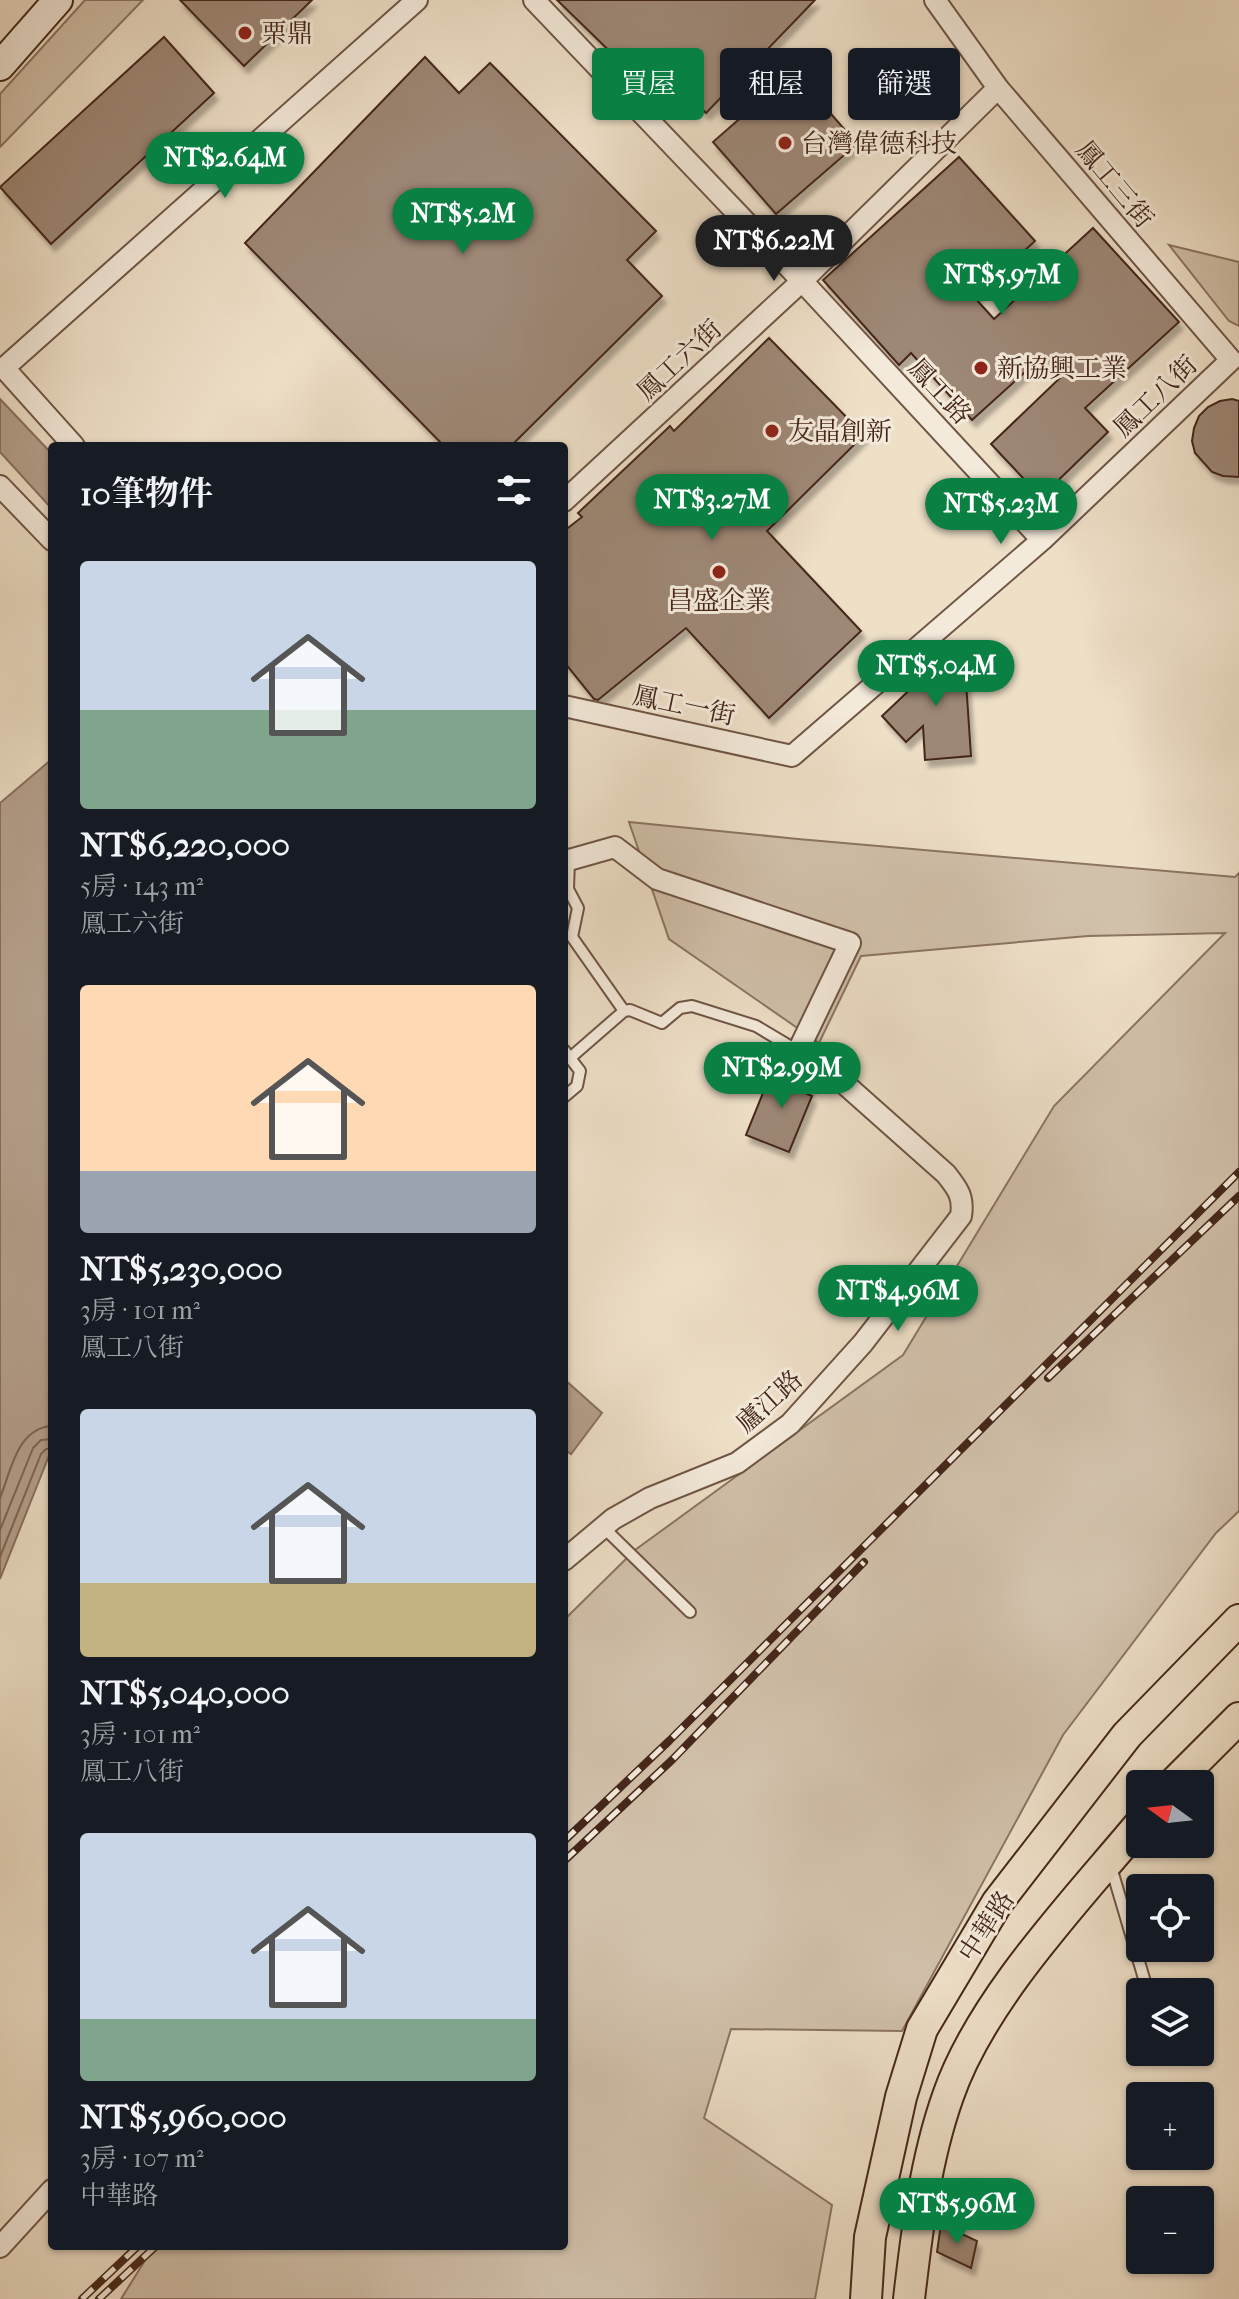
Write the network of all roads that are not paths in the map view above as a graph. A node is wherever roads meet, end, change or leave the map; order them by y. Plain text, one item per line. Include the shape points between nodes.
1 (58, 0) edge
2 (417, 0) edge
3 (534, 0) edge
4 (935, 0) edge
5 (0, 66) edge
6 (998, 88) junction
7 (802, 281) junction
8 (1231, 360) joint
9 (70, 442) edge
10 (0, 486) edge
11 (568, 497) edge
12 (48, 536) edge
13 (1042, 540) junction
14 (568, 707) edge
15 (792, 756) joint
16 (568, 860) edge
17 (568, 889) edge
18 (624, 1011) junction
19 (798, 1051) junction
20 (568, 1053) edge
21 (568, 1055) edge
22 (568, 1094) edge
23 (603, 1527) junction
24 (568, 1557) edge
25 (690, 1612) dead end
26 (1239, 1620) edge
27 (1239, 1718) edge
28 (1187, 1770) edge
29 (1126, 1841) edge
30 (1109, 1861) junction
31 (1144, 1978) edge
32 (48, 2194) edge
33 (0, 2247) edge
34 (866, 2299) edge
35 (909, 2299) edge

1 - 5 street
2 - 9 street via 4,368
3 - 7 street, 鳳工路
4 - 6 street, 鳳工三街
6 - 7 street, 鳳工六街
6 - 8 street, 鳳工三街
7 - 11 street, 鳳工六街
7 - 13 street, 鳳工路
8 - 13 street, 鳳工八街
10 - 12 street
13 - 15 street, 鳳工八街
14 - 15 street, 鳳工一街
16 - 19 street via 615,847 657,879 850,943
17 - 18 lane via 578,908 572,937
18 - 19 lane via 662,1023 680,1008 692,1006 756,1026
18 - 20 lane
19 - 23 street, 廬江路 via 829,1070 946,1174 960,1192 961,1216 863,1343 790,1424 737,1463 650,1498
21 - 22 lane via 580,1071 577,1086
23 - 24 street, 廬江路
23 - 25 lane
26 - 34 main road, 中華路 via 1127,1735 997,1903 922,2029 870,2237
27 - 28 main road
29 - 30 main road, 中華路
30 - 31 lane
30 - 35 main road, 中華路 via 979,2029 948,2095 926,2176
32 - 33 street

